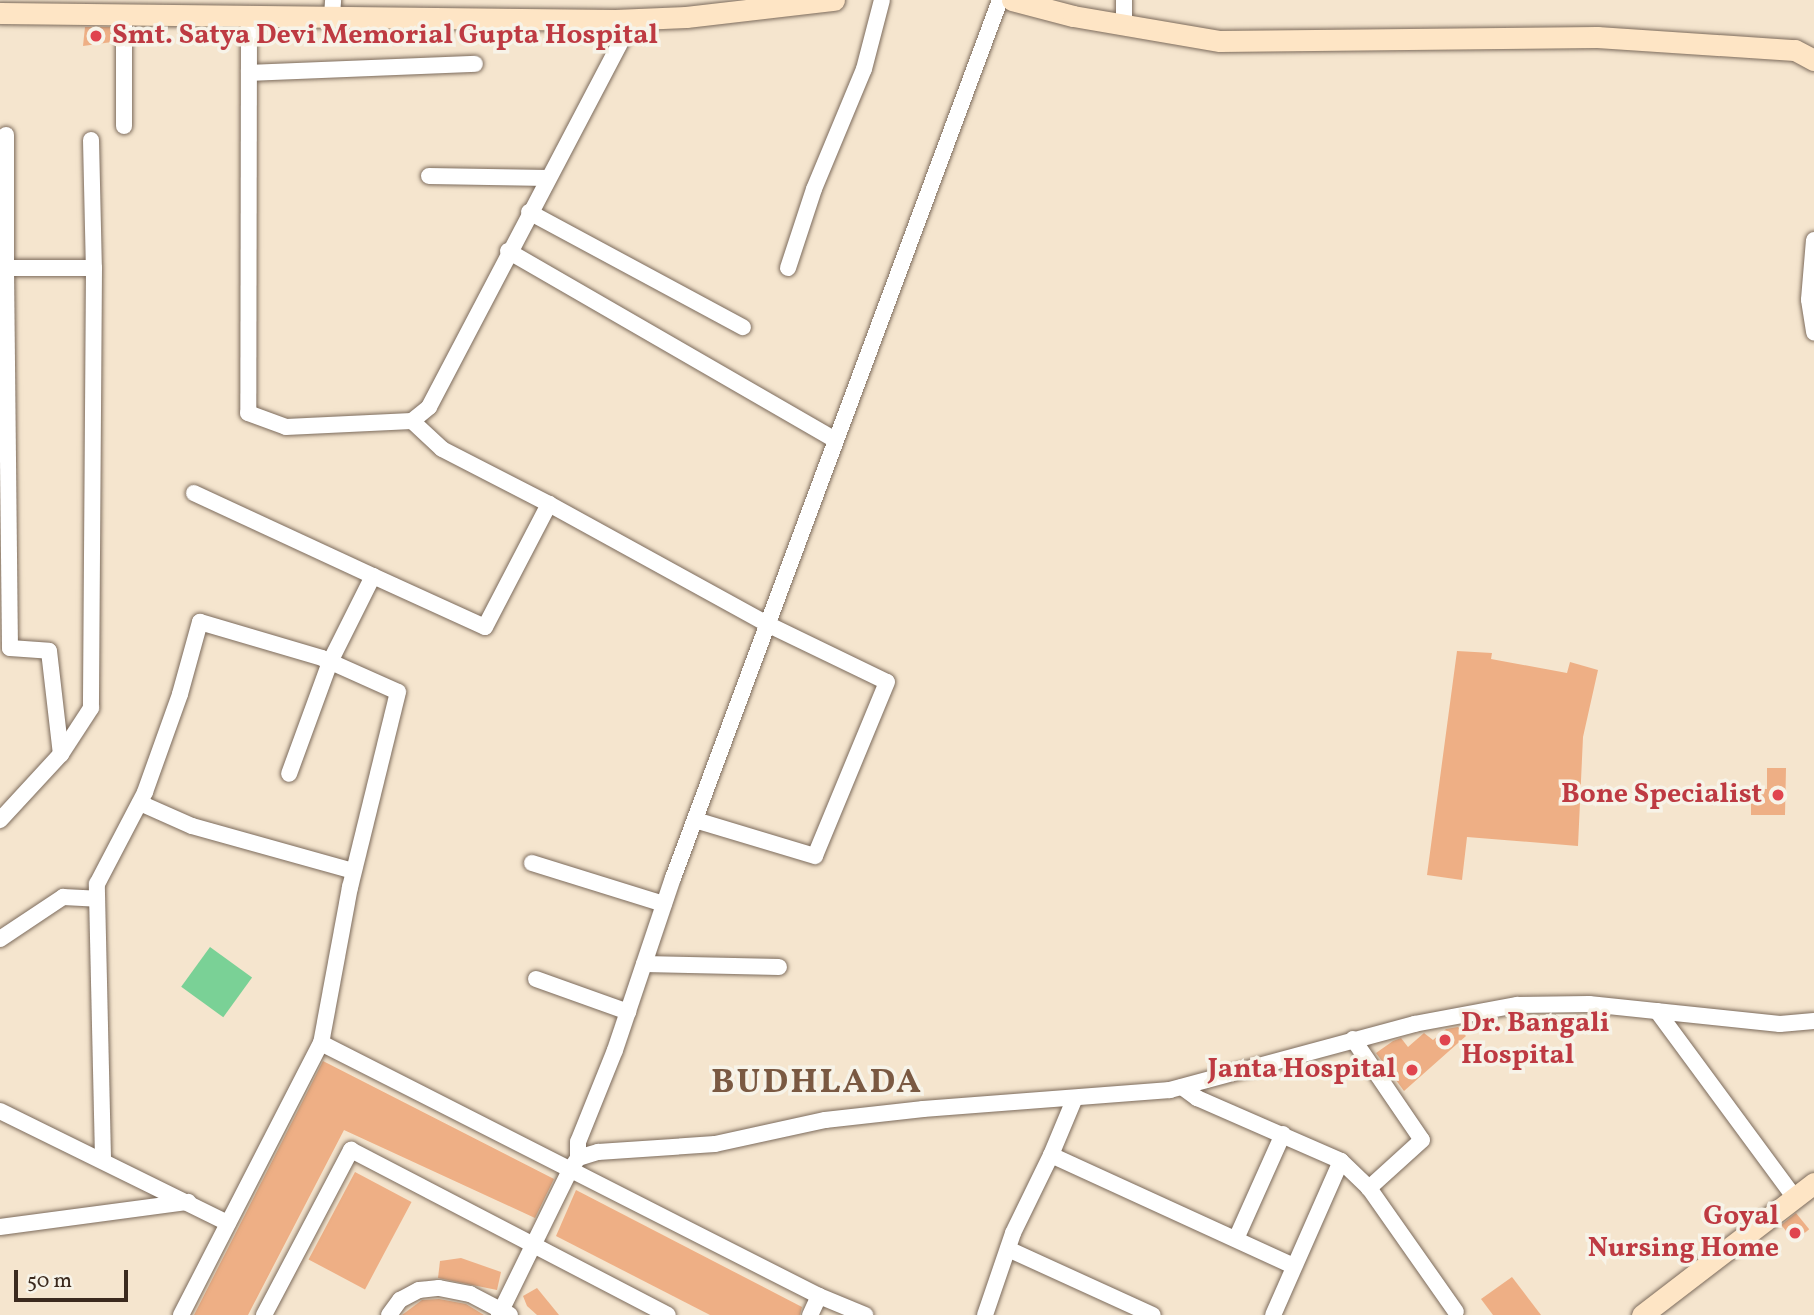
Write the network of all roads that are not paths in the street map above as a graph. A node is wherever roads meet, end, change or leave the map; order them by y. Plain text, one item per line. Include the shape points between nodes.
1 (834, 0) edge
2 (883, 0) edge
3 (1000, 0) edge
4 (1012, 0) edge
5 (1124, 0) edge
6 (54, 6) edge
7 (172, 8) edge
8 (333, 8) edge
9 (262, 11) edge
10 (0, 13) edge
11 (124, 14) junction
12 (633, 19) junction
13 (1124, 24) junction
14 (1814, 60) edge
15 (475, 64) dead end
16 (249, 73) junction
17 (124, 126) dead end
18 (6, 135) dead end
19 (91, 140) dead end
20 (429, 176) dead end
21 (548, 178) junction
22 (529, 212) junction
23 (1814, 240) edge
24 (508, 251) junction
25 (3, 268) edge
26 (94, 268) junction
27 (788, 268) dead end
28 (743, 327) dead end
29 (1814, 333) edge
30 (411, 421) junction
31 (834, 439) junction
32 (194, 493) dead end
33 (550, 504) junction
34 (373, 576) junction
35 (767, 624) junction
36 (330, 662) junction
37 (61, 754) junction
38 (289, 774) dead end
39 (140, 803) junction
40 (0, 820) edge
41 (695, 820) junction
42 (532, 863) dead end
43 (354, 871) junction
44 (97, 899) junction
45 (664, 904) junction
46 (0, 939) edge
47 (644, 964) junction
48 (779, 967) dead end
49 (536, 979) dead end
50 (1657, 1011) junction
51 (628, 1012) junction
52 (1814, 1021) edge
53 (1353, 1039) junction
54 (321, 1043) junction
55 (1182, 1087) junction
56 (1074, 1100) junction
57 (0, 1111) edge
58 (1283, 1134) junction
59 (1051, 1156) junction
60 (103, 1158) junction
61 (1341, 1160) junction
62 (574, 1164) junction
63 (1814, 1183) edge
64 (1369, 1188) junction
65 (1795, 1198) junction
66 (188, 1202) junction
67 (228, 1223) junction
68 (0, 1227) edge
69 (1236, 1239) junction
70 (534, 1244) junction
71 (1008, 1249) junction
72 (1294, 1266) junction
73 (819, 1296) junction
74 (1456, 1312) dead end
75 (504, 1313) edge
76 (181, 1315) edge
77 (264, 1315) edge
78 (389, 1315) edge
79 (668, 1315) edge
80 (810, 1315) edge
81 (865, 1315) edge
82 (985, 1315) edge
83 (1153, 1315) edge
84 (1273, 1315) edge
85 (1642, 1315) edge

1 - 12 street
2 - 27 street via 864,69 814,189
3 - 31 street
4 - 13 street
5 - 13 street
6 - 10 street
6 - 11 street
7 - 9 street
7 - 11 street
8 - 9 street
8 - 12 street
9 - 16 street
11 - 17 street
12 - 21 street
13 - 14 street via 1232,41 1597,37 1795,50
15 - 16 street
16 - 30 street via 248,413 286,427
18 - 25 street
19 - 26 street
20 - 21 street
21 - 22 street
22 - 24 street
22 - 28 street
23 - 29 street via 1809,288
24 - 30 street via 429,407
24 - 31 street
25 - 26 street
25 - 37 street via 10,648 49,651
26 - 37 street via 90,708
30 - 33 street via 442,449
31 - 35 street
32 - 34 street
33 - 34 street via 485,626
33 - 35 street
34 - 36 street
35 - 41 street
35 - 41 street via 887,682 816,856
36 - 38 street
36 - 39 street via 200,622 180,694
36 - 43 street via 398,692
37 - 40 street
39 - 43 street via 192,827
39 - 44 street via 101,874
41 - 45 street
42 - 45 street
43 - 54 street
44 - 46 street via 63,897
44 - 60 street
45 - 47 street
47 - 48 street
47 - 51 street
49 - 51 street
50 - 52 street via 1780,1024
50 - 53 street via 1552,1002 1517,1005
50 - 65 street
51 - 62 street via 578,1142
53 - 55 street
53 - 64 street via 1422,1140
54 - 62 street
54 - 67 street
55 - 56 street
55 - 58 street via 1197,1098
56 - 59 street
56 - 62 street via 825,1120 715,1144 654,1146
57 - 60 street
58 - 61 street
58 - 69 street
59 - 69 street
59 - 71 street
60 - 66 street
61 - 64 street
61 - 72 street
62 - 70 street
62 - 73 street
63 - 65 street
64 - 74 street
65 - 85 street
66 - 67 street
66 - 68 street
67 - 76 street
69 - 72 street
70 - 75 street
70 - 77 street via 351,1150
70 - 79 street
71 - 82 street
71 - 83 street
72 - 84 street
73 - 80 street
73 - 81 street
75 - 78 street via 470,1294 439,1288 419,1290 400,1300

